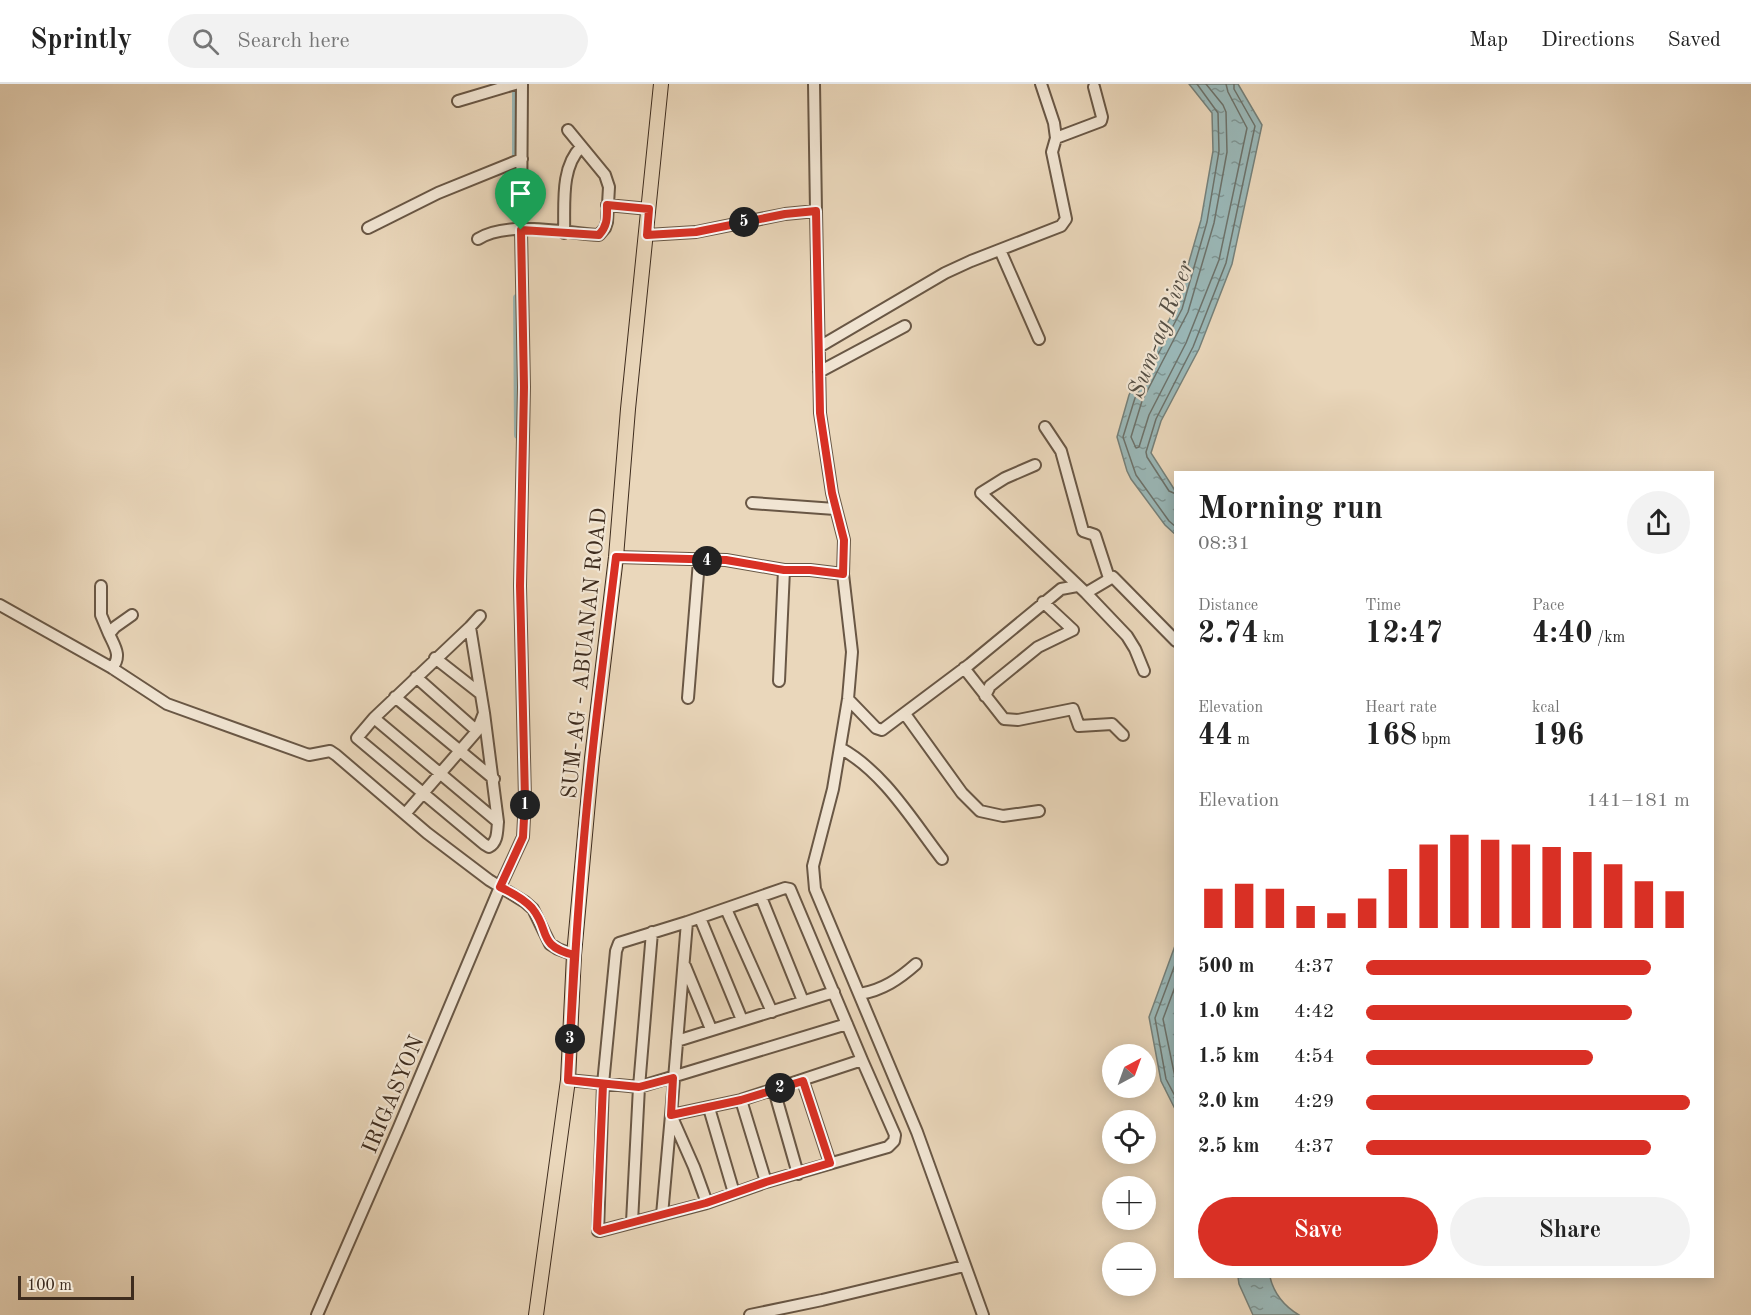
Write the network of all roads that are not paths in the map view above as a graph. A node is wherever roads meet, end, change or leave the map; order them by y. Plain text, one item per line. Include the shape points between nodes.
1 (522, 84) edge
2 (661, 84) edge
3 (814, 84) edge
4 (1041, 84) edge
5 (511, 85) edge
6 (1094, 87) dead end
7 (458, 101) dead end
8 (568, 129) dead end
9 (1056, 138) junction
10 (581, 147) junction
11 (518, 161) junction
12 (607, 205) junction
13 (649, 209) junction
14 (816, 211) junction
15 (368, 228) dead end
16 (518, 229) junction
17 (564, 233) junction
18 (647, 235) junction
19 (478, 239) dead end
20 (1000, 250) junction
21 (905, 326) dead end
22 (1039, 339) dead end
23 (819, 347) junction
24 (819, 372) junction
25 (1046, 427) dead end
26 (1035, 465) dead end
27 (752, 503) dead end
28 (836, 509) junction
29 (616, 557) junction
30 (699, 561) junction
31 (784, 570) junction
32 (843, 574) junction
33 (1108, 578) junction
34 (101, 586) dead end
35 (1081, 589) junction
36 (1043, 602) junction
37 (0, 605) edge
38 (132, 615) dead end
39 (480, 616) dead end
40 (470, 627) junction
41 (109, 634) junction
42 (1174, 638) edge
43 (435, 658) junction
44 (112, 668) junction
45 (964, 668) junction
46 (1144, 671) dead end
47 (416, 677) junction
48 (779, 681) dead end
49 (481, 694) junction
50 (985, 696) junction
51 (395, 697) junction
52 (688, 698) dead end
53 (848, 699) junction
54 (484, 713) junction
55 (905, 714) junction
56 (374, 718) junction
57 (477, 731) junction
58 (1123, 735) dead end
59 (840, 748) junction
60 (460, 752) junction
61 (441, 772) junction
62 (494, 779) junction
63 (423, 794) junction
64 (1039, 812) dead end
65 (405, 814) junction
66 (498, 822) junction
67 (942, 858) dead end
68 (500, 887) junction
69 (761, 897) junction
70 (726, 909) junction
71 (700, 918) junction
72 (687, 922) junction
73 (652, 932) junction
74 (574, 955) junction
75 (683, 963) junction
76 (916, 964) dead end
77 (834, 992) junction
78 (860, 994) junction
79 (803, 1001) junction
80 (772, 1012) junction
81 (742, 1020) junction
82 (847, 1024) junction
83 (711, 1029) junction
84 (677, 1041) junction
85 (862, 1060) junction
86 (673, 1078) junction
87 (568, 1080) junction
88 (803, 1081) junction
89 (603, 1084) junction
90 (639, 1087) junction
91 (774, 1090) junction
92 (741, 1100) junction
93 (709, 1108) junction
94 (671, 1115) junction
95 (830, 1163) junction
96 (798, 1174) junction
97 (766, 1182) junction
98 (734, 1193) junction
99 (706, 1203) junction
100 (662, 1215) junction
101 (632, 1222) junction
102 (964, 1266) junction
103 (317, 1315) edge
104 (536, 1315) edge
105 (750, 1315) edge
106 (983, 1315) edge

1 - 11 street, IRIGASYON
2 - 13 main road, SUM-AG - ABUANAN ROAD
3 - 14 street
4 - 9 street
5 - 7 street
6 - 9 street via 1101,120
8 - 10 street
9 - 20 street via 1052,152 1064,223
10 - 12 street via 605,175 609,187
10 - 17 street via 568,169
11 - 15 street via 438,193
11 - 16 street, IRIGASYON
12 - 13 street
12 - 17 street via 607,222 599,235
13 - 18 main road, SUM-AG - ABUANAN ROAD
14 - 18 street via 696,232
14 - 23 street
16 - 17 street
16 - 19 street
16 - 68 street, IRIGASYON via 524,387 520,586 525,799 523,837
18 - 29 main road, SUM-AG - ABUANAN ROAD
20 - 22 street
20 - 23 street via 945,273
21 - 24 street
23 - 24 street
24 - 28 street via 820,413
25 - 33 street via 1061,451 1083,531 1095,535
26 - 35 street via 981,493
27 - 28 street
28 - 32 street via 844,543
29 - 30 street
29 - 74 main road, SUM-AG - ABUANAN ROAD
30 - 31 street via 726,560
30 - 52 street
31 - 32 street
31 - 48 street
32 - 53 street via 852,652
33 - 35 street
33 - 42 street via 1113,577
34 - 41 street via 101,615
35 - 36 street via 1061,589
35 - 46 street via 1132,643
36 - 45 street
36 - 50 street via 1073,630 1038,646 990,686
37 - 44 street
38 - 41 street
39 - 40 street
40 - 43 street
40 - 49 street
41 - 44 street via 118,656
43 - 47 street
43 - 49 street
44 - 65 street via 167,704 309,755 330,751
45 - 50 street
45 - 55 street
47 - 51 street
47 - 57 street
49 - 54 street
50 - 58 street via 1007,720 1073,709 1079,726 1112,724
51 - 56 street
51 - 60 street
53 - 55 street via 878,730
53 - 59 street
54 - 57 street
54 - 62 street
55 - 64 street via 962,793 980,811 1003,816
56 - 61 street
56 - 63 street via 357,736 358,740
57 - 60 street
59 - 67 street via 860,759
59 - 78 street via 813,867 815,890
60 - 61 street
60 - 62 street
61 - 63 street
61 - 66 street
62 - 66 street
63 - 65 street
63 - 66 street via 489,847 497,838
65 - 68 street
68 - 74 street via 533,909 550,944
68 - 103 street, IRIGASYON
69 - 70 street
69 - 77 street via 790,889
69 - 79 street
70 - 71 street
70 - 80 street
71 - 72 street
71 - 81 street
72 - 73 street
72 - 75 street
73 - 89 street via 619,943 616,951
73 - 90 street
74 - 87 main road, SUM-AG - ABUANAN ROAD
75 - 83 street
75 - 84 street
76 - 78 street via 889,985
77 - 79 street
77 - 82 street
78 - 102 street via 933,1176
79 - 80 street
80 - 81 street
81 - 83 street
82 - 85 street
82 - 86 street
83 - 84 street
84 - 86 street
85 - 88 street
85 - 95 street via 895,1135 894,1141 888,1147
86 - 90 street
86 - 94 street
87 - 89 street
87 - 104 main road, SUM-AG - ABUANAN ROAD
88 - 91 street
88 - 95 street
89 - 90 street
89 - 101 street via 597,1229
90 - 101 street
91 - 92 street
91 - 96 street
92 - 93 street
92 - 97 street
93 - 94 street
93 - 98 street
94 - 99 street
94 - 100 street
95 - 96 street
96 - 97 street
97 - 98 street
98 - 99 street
99 - 100 street
100 - 101 street
102 - 105 street
102 - 106 street

